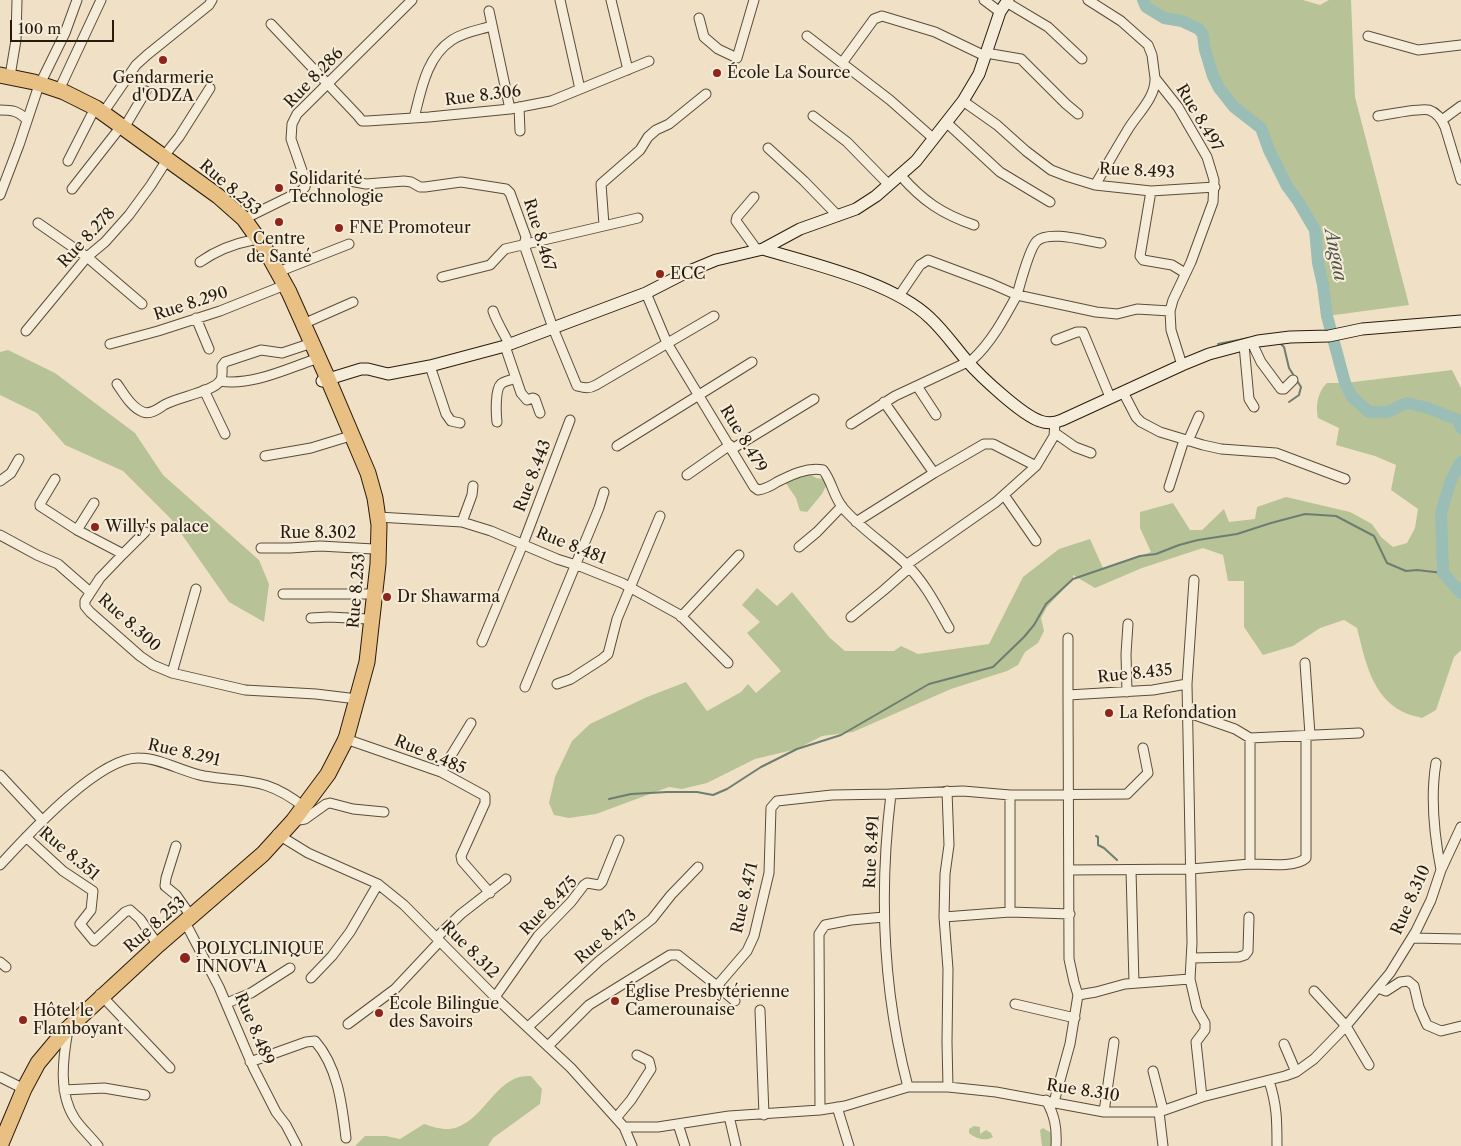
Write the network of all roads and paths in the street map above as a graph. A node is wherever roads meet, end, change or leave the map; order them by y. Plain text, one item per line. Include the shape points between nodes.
1 (17, 0) edge
2 (77, 0) edge
3 (101, 0) edge
4 (212, 0) edge
5 (412, 0) edge
6 (560, 0) edge
7 (611, 0) edge
8 (753, 0) edge
9 (984, 0) edge
10 (1088, 0) edge
11 (1007, 1) edge
12 (489, 11) dead end
13 (1000, 12) junction
14 (699, 18) dead end
15 (271, 24) dead end
16 (492, 26) junction
17 (807, 36) dead end
18 (1368, 36) dead end
19 (1461, 45) edge
20 (985, 55) junction
21 (1082, 59) dead end
22 (649, 61) dead end
23 (842, 63) junction
24 (628, 70) junction
25 (3, 77) edge
26 (1155, 78) junction
27 (327, 84) junction
28 (39, 86) junction
29 (210, 88) dead end
30 (580, 89) junction
31 (59, 90) junction
32 (146, 91) dead end
33 (706, 94) dead end
34 (963, 101) junction
35 (1461, 106) edge
36 (515, 108) junction
37 (0, 110) edge
38 (98, 112) junction
39 (1078, 114) dead end
40 (813, 116) dead end
41 (1378, 116) dead end
42 (414, 118) junction
43 (28, 120) junction
44 (1442, 120) junction
45 (947, 123) junction
46 (122, 128) junction
47 (520, 131) dead end
48 (934, 140) junction
49 (768, 148) dead end
50 (1457, 153) edge
51 (165, 159) junction
52 (68, 161) dead end
53 (900, 176) junction
54 (1461, 180) edge
55 (350, 181) dead end
56 (889, 185) junction
57 (1095, 185) junction
58 (1215, 187) junction
59 (72, 189) dead end
60 (1151, 190) junction
61 (0, 195) edge
62 (754, 197) dead end
63 (1050, 202) dead end
64 (838, 216) junction
65 (638, 218) dead end
66 (244, 219) junction
67 (38, 223) dead end
68 (604, 225) junction
69 (974, 225) dead end
70 (253, 240) junction
71 (1101, 243) dead end
72 (349, 244) dead end
73 (524, 245) junction
74 (760, 249) junction
75 (87, 257) junction
76 (200, 262) dead end
77 (1185, 273) junction
78 (442, 277) dead end
79 (279, 280) junction
80 (646, 293) junction
81 (1017, 295) junction
82 (899, 296) junction
83 (352, 302) dead end
84 (142, 304) dead end
85 (493, 311) dead end
86 (1170, 312) junction
87 (714, 316) dead end
88 (196, 318) junction
89 (1461, 321) edge
90 (303, 324) junction
91 (554, 328) junction
92 (26, 331) dead end
93 (1056, 340) dead end
94 (667, 343) junction
95 (110, 344) dead end
96 (1248, 344) junction
97 (306, 345) junction
98 (507, 345) junction
99 (209, 349) dead end
100 (313, 360) junction
101 (752, 362) dead end
102 (968, 362) junction
103 (1182, 365) junction
104 (430, 366) junction
105 (516, 378) junction
106 (325, 380) junction
107 (1293, 380) dead end
108 (220, 381) junction
109 (117, 384) dead end
110 (917, 386) junction
111 (204, 390) junction
112 (1123, 392) junction
113 (699, 395) junction
114 (1110, 398) junction
115 (814, 399) dead end
116 (884, 402) junction
117 (1254, 407) dead end
118 (540, 413) dead end
119 (936, 414) dead end
120 (1198, 416) dead end
121 (570, 420) dead end
122 (497, 422) dead end
123 (460, 423) dead end
124 (851, 424) dead end
125 (1055, 428) junction
126 (225, 434) dead end
127 (347, 437) junction
128 (1186, 440) junction
129 (617, 446) dead end
130 (731, 447) junction
131 (1091, 453) dead end
132 (265, 456) dead end
133 (19, 458) dead end
134 (1036, 466) junction
135 (934, 473) junction
136 (687, 475) dead end
137 (56, 479) dead end
138 (1346, 479) dead end
139 (0, 481) edge
140 (473, 486) dead end
141 (1169, 487) dead end
142 (604, 492) dead end
143 (1004, 495) junction
144 (94, 503) dead end
145 (842, 506) junction
146 (660, 516) dead end
147 (378, 517) junction
148 (462, 522) junction
149 (856, 522) junction
150 (77, 530) junction
151 (145, 532) dead end
152 (0, 535) edge
153 (1036, 541) dead end
154 (524, 544) junction
155 (800, 547) dead end
156 (261, 548) dead end
157 (374, 549) junction
158 (122, 554) junction
159 (740, 554) dead end
160 (576, 565) junction
161 (908, 566) junction
162 (1194, 580) dead end
163 (630, 586) junction
164 (196, 589) dead end
165 (90, 592) junction
166 (283, 594) dead end
167 (371, 594) junction
168 (681, 617) junction
169 (851, 617) dead end
170 (311, 618) dead end
171 (368, 619) junction
172 (1128, 624) dead end
173 (949, 628) dead end
174 (1068, 638) dead end
175 (482, 642) dead end
176 (728, 662) dead end
177 (1305, 663) dead end
178 (172, 672) junction
179 (557, 684) dead end
180 (1188, 684) junction
181 (525, 687) dead end
182 (1127, 692) junction
183 (1068, 695) junction
184 (355, 699) junction
185 (1189, 713) junction
186 (471, 723) dead end
187 (1359, 733) dead end
188 (1308, 735) junction
189 (343, 738) junction
190 (1250, 738) junction
191 (1143, 748) dead end
192 (1436, 763) dead end
193 (441, 772) junction
194 (0, 775) edge
195 (947, 791) junction
196 (892, 794) junction
197 (1010, 795) junction
198 (1069, 795) junction
199 (302, 806) junction
200 (384, 812) dead end
201 (42, 820) junction
202 (293, 821) junction
203 (1461, 828) edge
204 (279, 836) junction
205 (26, 837) junction
206 (619, 840) dead end
207 (176, 846) dead end
208 (1250, 864) junction
209 (0, 865) edge
210 (698, 867) dead end
211 (1191, 869) junction
212 (1070, 870) junction
213 (1131, 870) junction
214 (1441, 870) junction
215 (506, 879) dead end
216 (378, 884) junction
217 (490, 893) junction
218 (1010, 912) junction
219 (1070, 914) junction
220 (186, 917) junction
221 (884, 917) junction
222 (944, 917) junction
223 (1249, 917) dead end
224 (1412, 938) junction
225 (438, 939) junction
226 (1461, 939) edge
227 (157, 944) junction
228 (1192, 958) junction
229 (290, 968) dead end
230 (310, 978) dead end
231 (1190, 979) junction
232 (1134, 983) junction
233 (717, 986) junction
234 (1378, 988) junction
235 (1314, 991) dead end
236 (100, 994) junction
237 (1078, 995) junction
238 (495, 997) junction
239 (735, 1001) dead end
240 (226, 1003) junction
241 (1015, 1004) dead end
242 (760, 1010) dead end
243 (1075, 1018) junction
244 (69, 1024) junction
245 (348, 1024) dead end
246 (1346, 1026) junction
247 (1461, 1026) edge
248 (528, 1027) junction
249 (1114, 1042) dead end
250 (1284, 1044) dead end
251 (548, 1046) junction
252 (637, 1054) dead end
253 (250, 1062) junction
254 (1369, 1065) dead end
255 (170, 1068) dead end
256 (1153, 1071) dead end
257 (1296, 1072) junction
258 (0, 1077) edge
259 (1269, 1081) junction
260 (908, 1087) junction
261 (948, 1087) junction
262 (21, 1088) junction
263 (64, 1090) junction
264 (146, 1095) dead end
265 (1202, 1096) junction
266 (1050, 1101) junction
267 (837, 1107) junction
268 (820, 1110) junction
269 (1161, 1111) junction
270 (1104, 1112) junction
271 (764, 1115) junction
272 (729, 1116) junction
273 (616, 1118) junction
274 (678, 1124) junction
275 (624, 1127) junction
276 (0, 1131) edge
277 (346, 1138) dead end
278 (0, 1146) edge
279 (98, 1146) edge
280 (297, 1146) edge
281 (632, 1146) edge
282 (685, 1146) edge
283 (736, 1146) edge
284 (849, 1146) edge
285 (1056, 1146) edge
286 (1164, 1146) edge
287 (1277, 1146) edge

1 - 25 street via 16,40
2 - 28 street via 65,34
3 - 31 street
4 - 38 street via 136,65
5 - 27 street, Rue 8.286
6 - 30 street
7 - 24 street
8 - 14 street via 735,59 704,36
9 - 13 street
10 - 26 street, Rue 8.497 via 1121,21 1148,45
11 - 13 street
11 - 21 street via 1048,27
12 - 16 street
13 - 20 street
15 - 27 street, Rue 8.306
16 - 36 street
16 - 42 street via 451,40 438,54 424,79
17 - 23 street
18 - 19 street via 1418,50
20 - 23 street via 934,32 882,16 874,19
20 - 34 street via 979,74
20 - 39 street via 1021,59
22 - 24 street, Rue 8.306
23 - 48 street
24 - 30 street, Rue 8.306
25 - 28 highway, Rue 8.253
26 - 57 street via 1147,102
26 - 58 street, Rue 8.497 via 1178,107 1207,157
27 - 42 street, Rue 8.306 via 362,121
27 - 66 street, Rue 8.286 via 297,114 290,132 305,187
28 - 31 highway, Rue 8.253
28 - 38 highway, Rue 8.253
28 - 43 street
29 - 51 street, Rue 8.278
30 - 36 street, Rue 8.306 via 551,101
31 - 38 highway, Rue 8.253
32 - 46 street
33 - 68 street via 669,124 656,130 640,150 601,184
34 - 45 street
34 - 57 street, Rue 8.493 via 1051,170
35 - 44 street
36 - 42 street, Rue 8.306
36 - 47 street
37 - 43 street via 20,112
38 - 46 highway, Rue 8.253
38 - 52 street
40 - 56 street via 847,142
41 - 44 street via 1428,110
43 - 61 street
44 - 50 street
45 - 48 street
45 - 63 street via 1000,172
46 - 51 highway, Rue 8.253
46 - 59 street
48 - 53 street
49 - 64 street
50 - 54 street
51 - 66 highway, Rue 8.253 via 218,196
51 - 70 highway, Rue 8.253 via 223,208
51 - 75 street, Rue 8.278 via 151,185 129,214
53 - 56 street
53 - 69 street via 917,194 952,218
55 - 73 street, Rue 8.467 via 366,184 404,181 420,187 461,182 506,189 526,237
56 - 64 street via 866,203
57 - 60 street, Rue 8.493
58 - 60 street, Rue 8.493
58 - 77 street, Rue 8.497 via 1213,202
60 - 77 street via 1140,256 1172,265
62 - 74 street via 736,221
64 - 74 street via 800,229
65 - 68 street
66 - 79 highway, Rue 8.253 via 264,247
67 - 75 street
68 - 73 street
70 - 76 street via 216,251
70 - 79 highway, Rue 8.253
71 - 81 street via 1043,237 1034,245
72 - 79 street, Rue 8.290
73 - 78 street via 505,249 490,265
73 - 91 street, Rue 8.467
74 - 80 street via 716,260
74 - 82 street via 865,281
75 - 84 street
75 - 92 street, Rue 8.278
77 - 86 street, Rue 8.497
79 - 88 street, Rue 8.290
79 - 90 highway, Rue 8.253
79 - 97 highway, Rue 8.253
80 - 91 street
80 - 94 street, Rue 8.479
81 - 82 street via 928,260 920,265
81 - 86 street via 1096,312 1117,314 1136,309
81 - 102 street via 979,354
82 - 102 street via 930,317
83 - 90 street
85 - 98 street
86 - 103 street, Rue 8.497 via 1171,330
87 - 94 street
88 - 95 street, Rue 8.290
88 - 99 street
89 - 96 street via 1362,329 1329,336 1290,337
90 - 106 highway, Rue 8.253
91 - 94 street, Rue 8.467 via 578,386 590,388
91 - 98 street
93 - 114 street via 1083,332
94 - 113 street, Rue 8.479
96 - 103 street
96 - 107 street via 1281,389
96 - 117 street via 1249,399
97 - 100 highway, Rue 8.253
97 - 108 street via 282,353 261,350 225,362
98 - 104 street
98 - 105 street
100 - 106 highway, Rue 8.253
100 - 108 street via 267,376 234,383
101 - 113 street
102 - 110 street
102 - 125 street via 1031,416
103 - 112 street
104 - 106 street via 388,374 361,369
104 - 123 street via 446,414 451,421
105 - 118 street via 524,398 533,398
105 - 122 street via 502,382 498,387
106 - 127 highway, Rue 8.253
106 - 147 highway, Rue 8.253 via 368,473
108 - 111 street
109 - 111 street via 132,405 149,413
110 - 116 street
110 - 119 street
111 - 126 street
112 - 114 street
112 - 128 street via 1142,422
113 - 129 street
113 - 130 street, Rue 8.479
114 - 125 street
115 - 130 street
116 - 124 street
116 - 135 street
120 - 128 street
121 - 154 street, Rue 8.443
125 - 131 street via 1075,447
125 - 134 street
127 - 132 street via 311,448
127 - 157 highway, Rue 8.253 via 368,495
128 - 138 street via 1221,449 1276,453
128 - 141 street
130 - 136 street
130 - 145 street, Rue 8.479 via 758,490 807,470 820,469 826,473
133 - 139 street via 11,473
134 - 135 street via 988,443
134 - 143 street
135 - 149 street
137 - 150 street via 40,506
140 - 148 street
142 - 160 street
143 - 153 street
143 - 161 street
144 - 150 street
145 - 149 street, Rue 8.479
145 - 155 street
146 - 163 street
147 - 148 street, Rue 8.481
147 - 184 highway, Rue 8.253 via 374,608 367,662
148 - 154 street, Rue 8.481
149 - 161 street, Rue 8.479
150 - 158 street
151 - 158 street, Rue 8.300
152 - 165 street via 58,564
154 - 160 street, Rue 8.481
154 - 175 street, Rue 8.443
156 - 157 street, Rue 8.302 via 320,546
157 - 167 highway, Rue 8.253
158 - 165 street, Rue 8.300
159 - 168 street
160 - 163 street, Rue 8.481
160 - 181 street
161 - 169 street
161 - 173 street, Rue 8.479 via 930,593
162 - 180 street
163 - 168 street, Rue 8.481
163 - 179 street via 608,654 571,679
164 - 178 street
165 - 178 street, Rue 8.300 via 85,606 90,612 140,656
166 - 167 street
167 - 171 highway, Rue 8.253
168 - 176 street, Rue 8.481
170 - 171 street
171 - 184 highway, Rue 8.253
172 - 182 street
174 - 183 street
177 - 188 street
178 - 184 street, Rue 8.300 via 245,690
180 - 182 street, Rue 8.435
180 - 185 street, Rue 8.435
182 - 183 street, Rue 8.435
183 - 198 street
184 - 189 highway, Rue 8.253
185 - 190 street via 1235,729
185 - 211 street, Rue 8.435
186 - 193 street
187 - 188 street
188 - 190 street
188 - 208 street via 1306,858 1287,864
189 - 193 street, Rue 8.485
189 - 199 highway, Rue 8.253
190 - 208 street
191 - 198 street, Rue 8.491 via 1148,773 1127,794
192 - 214 street via 1432,797
193 - 217 street, Rue 8.485 via 485,796 461,856 462,862
194 - 201 street
195 - 196 street, Rue 8.491
195 - 197 street, Rue 8.491
195 - 222 street via 949,845
196 - 221 street, Rue 8.491 via 886,836
196 - 233 street, Rue 8.471 via 832,795 776,801 773,804 769,873 754,936 747,951
197 - 198 street, Rue 8.491
197 - 218 street
198 - 212 street
199 - 201 street, Rue 8.291 via 263,783 205,776 147,758 128,758 109,766
199 - 202 highway, Rue 8.253
199 - 204 highway, Rue 8.253
200 - 202 street via 326,804 305,819
201 - 205 street, Rue 8.291
202 - 204 highway, Rue 8.253
203 - 214 street, Rue 8.310
204 - 216 street, Rue 8.312 via 314,856
204 - 220 highway, Rue 8.253
205 - 209 street, Rue 8.291
205 - 227 street, Rue 8.351 via 63,871 93,891 91,910 80,924 94,941 130,910
206 - 238 street, Rue 8.475 via 601,884 584,885 538,936
207 - 220 street, Rue 8.489 via 165,886 176,895
208 - 211 street
210 - 248 street, Rue 8.473 via 652,919 599,961
211 - 213 street
211 - 228 street, Rue 8.435
212 - 213 street
212 - 219 street
213 - 232 street
214 - 224 street, Rue 8.310 via 1431,900
215 - 217 street
216 - 225 street, Rue 8.312
216 - 230 street via 350,932
217 - 225 street via 461,914
218 - 219 street
218 - 222 street
219 - 237 street via 1070,959
220 - 227 highway, Rue 8.253
220 - 240 street, Rue 8.489
221 - 260 street, Rue 8.491 via 892,1018
221 - 268 street via 825,925 819,934
222 - 261 street via 948,970
223 - 228 street via 1245,955
224 - 226 street
224 - 234 street, Rue 8.310
225 - 238 street, Rue 8.312
225 - 245 street via 396,989
227 - 236 highway, Rue 8.253
228 - 231 street, Rue 8.435
229 - 240 street via 251,993
231 - 232 street
231 - 265 street, Rue 8.435 via 1197,1009 1205,1024 1205,1030 1196,1042
232 - 237 street
233 - 239 street
233 - 251 street via 678,955 670,955 589,1005
234 - 246 street, Rue 8.310
234 - 247 street via 1386,991 1408,981 1414,986 1427,1025 1441,1031
235 - 246 street
236 - 244 highway, Rue 8.253
236 - 255 street
237 - 243 street
238 - 248 street, Rue 8.312
240 - 253 street, Rue 8.489
241 - 243 street
242 - 271 street
243 - 266 street via 1064,1070
244 - 262 highway, Rue 8.253 via 38,1057
244 - 263 street
246 - 254 street
246 - 257 street, Rue 8.310 via 1314,1059
248 - 251 street, Rue 8.312
249 - 270 street
250 - 257 street
251 - 273 street, Rue 8.312
252 - 273 street via 649,1061 651,1069
253 - 277 street via 315,1041 338,1086
253 - 280 street, Rue 8.489
256 - 269 street
257 - 259 street, Rue 8.310
258 - 262 street
259 - 265 street, Rue 8.310
259 - 287 street via 1278,1119
260 - 261 street, Rue 8.310
260 - 267 street, Rue 8.310
261 - 266 street, Rue 8.310
262 - 276 highway, Rue 8.253
262 - 278 highway, Rue 8.253
263 - 264 street via 104,1088
263 - 279 street via 75,1120
265 - 269 street, Rue 8.310
266 - 270 street, Rue 8.310
266 - 285 street via 1057,1131
267 - 268 street, Rue 8.310
267 - 284 street
268 - 271 street, Rue 8.310
269 - 270 street, Rue 8.310
269 - 286 street
271 - 272 street, Rue 8.310
272 - 274 street, Rue 8.310
272 - 283 street
273 - 275 street, Rue 8.312
274 - 275 street, Rue 8.310
274 - 282 street
275 - 281 street, Rue 8.312

